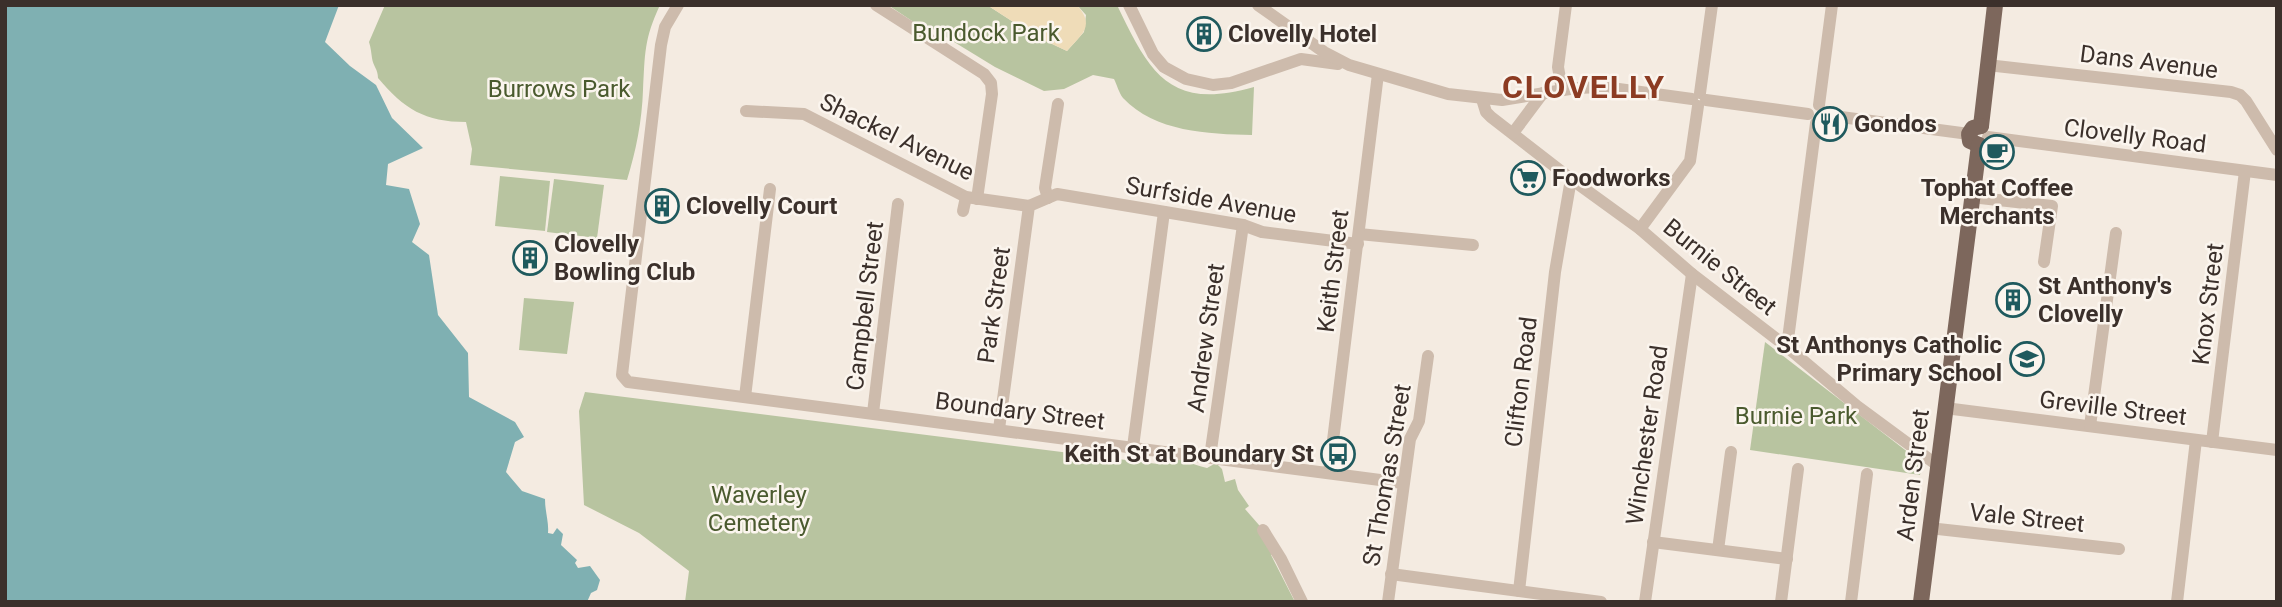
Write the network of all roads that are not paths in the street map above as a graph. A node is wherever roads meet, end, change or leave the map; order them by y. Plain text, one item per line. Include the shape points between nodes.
1 (678, 5) edge
2 (876, 5) edge
3 (1129, 5) edge
4 (1258, 5) edge
5 (1566, 5) edge
6 (1712, 5) edge
7 (1832, 5) edge
8 (1995, 5) edge
9 (1287, 27) junction
10 (1291, 61) junction
11 (1349, 65) junction
12 (1987, 65) junction
13 (1378, 74) junction
14 (1562, 90) junction
15 (1544, 93) junction
16 (1482, 99) junction
17 (1699, 100) junction
18 (1058, 104) dead end
19 (746, 111) dead end
20 (1817, 114) junction
21 (1513, 133) junction
22 (1979, 136) junction
23 (2277, 150) edge
24 (2245, 171) junction
25 (2277, 175) edge
26 (1571, 179) junction
27 (770, 189) dead end
28 (1052, 196) junction
29 (1971, 197) junction
30 (972, 198) junction
31 (898, 204) dead end
32 (1029, 206) junction
33 (963, 211) dead end
34 (1164, 212) junction
35 (1243, 225) junction
36 (1640, 229) junction
37 (2116, 233) dead end
38 (1359, 239) junction
39 (1473, 245) dead end
40 (2044, 262) dead end
41 (1692, 274) junction
42 (1787, 347) junction
43 (1429, 356) dead end
44 (745, 397) junction
45 (1945, 408) junction
46 (873, 413) junction
47 (2090, 426) junction
48 (999, 429) junction
49 (2196, 440) junction
50 (2212, 442) junction
51 (1133, 447) junction
52 (2277, 450) edge
53 (1731, 452) dead end
54 (1210, 457) junction
55 (1937, 465) junction
56 (1798, 469) dead end
57 (1329, 472) junction
58 (1867, 474) dead end
59 (1403, 483) junction
60 (1929, 528) junction
61 (1263, 530) dead end
62 (1653, 542) junction
63 (2119, 549) dead end
64 (1718, 550) junction
65 (1787, 559) junction
66 (1391, 574) junction
67 (1519, 591) junction
68 (1302, 602) edge
69 (1388, 602) edge
70 (1601, 602) edge
71 (1645, 602) edge
72 (1782, 602) edge
73 (1851, 602) edge
74 (1921, 602) edge
75 (2177, 602) edge

1 - 44 street, Boundary Street via 660,45 622,375 632,383
2 - 30 street via 984,74 991,83
3 - 10 street via 1159,62 1186,79 1213,85 1231,83
4 - 9 street, Clovelly Road
5 - 14 street via 1558,67
6 - 17 street
7 - 20 street
8 - 12 main road, Arden Street
9 - 10 street via 1298,46
9 - 11 street, Clovelly Road
10 - 11 street
11 - 13 street, Clovelly Road
12 - 22 main road, Arden Street
12 - 23 street, Dans Avenue via 2241,95
13 - 16 street, Clovelly Road
13 - 38 street, Keith Street
14 - 15 street, Clovelly Road
14 - 17 street, Clovelly Road via 1604,87
15 - 16 street, Clovelly Road
15 - 21 street
16 - 21 street, Burnie Street via 1486,112
17 - 20 street, Clovelly Road
17 - 36 street via 1690,162
18 - 28 street via 1045,188
19 - 30 street, Shackel Avenue via 804,114
20 - 22 street, Clovelly Road
20 - 42 street
21 - 26 street, Burnie Street
22 - 24 street, Clovelly Road
22 - 29 main road, Arden Street
24 - 25 street, Clovelly Road
24 - 50 street, Knox Street
26 - 36 street, Burnie Street
26 - 67 street, Clifton Road via 1555,272
27 - 44 street
28 - 32 street
28 - 34 street, Surfside Avenue
29 - 40 street via 2052,206
29 - 45 main road, Arden Street
30 - 32 street, Shackel Avenue
30 - 33 street
31 - 46 street, Campbell Street
32 - 48 street, Park Street
34 - 35 street, Surfside Avenue
34 - 51 street
35 - 38 street, Surfside Avenue via 1262,232
35 - 54 street, Andrew Street
36 - 41 street, Burnie Street
37 - 47 street
38 - 39 street, Surfside Avenue
38 - 57 street, Keith Street
41 - 42 street, Burnie Street
41 - 62 street, Winchester Road
42 - 55 street, Burnie Street
43 - 59 street, St Thomas Street
44 - 46 street, Boundary Street
45 - 47 street, Greville Street
45 - 55 main road, Arden Street
46 - 48 street, Boundary Street
47 - 49 street, Greville Street
48 - 51 street, Boundary Street
49 - 50 street, Greville Street
49 - 75 street
50 - 52 street, Greville Street
51 - 54 street, Boundary Street
53 - 64 street
54 - 57 street, Boundary Street
55 - 60 main road, Arden Street
56 - 65 street
57 - 59 street, Boundary Street
58 - 73 street
59 - 66 street, St Thomas Street
60 - 63 street, Vale Street
60 - 74 main road, Arden Street
61 - 68 street
62 - 64 street
62 - 71 street, Winchester Road
64 - 65 street
65 - 72 street
66 - 67 street
66 - 69 street, St Thomas Street
67 - 70 street

